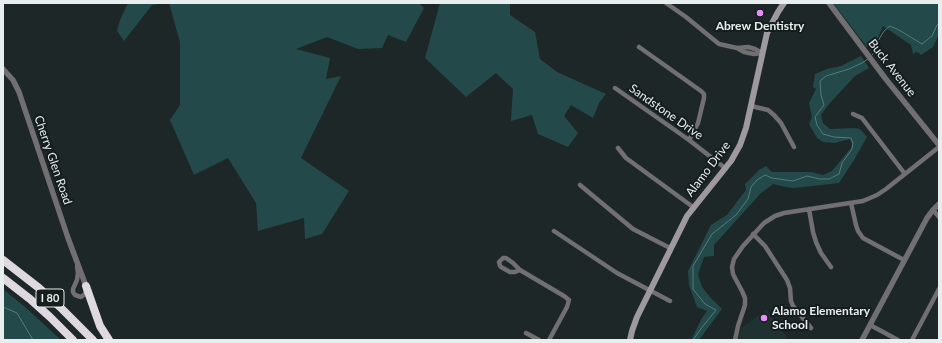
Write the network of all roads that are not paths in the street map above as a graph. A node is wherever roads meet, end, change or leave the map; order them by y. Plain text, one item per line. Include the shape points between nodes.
1 (666, 3) edge
2 (784, 3) edge
3 (829, 3) edge
4 (639, 46) dead end
5 (762, 53) junction
6 (3, 69) edge
7 (615, 88) dead end
8 (751, 106) junction
9 (853, 114) dead end
10 (689, 140) junction
11 (939, 146) edge
12 (794, 147) dead end
13 (618, 148) dead end
14 (725, 168) junction
15 (905, 174) junction
16 (580, 185) dead end
17 (851, 203) junction
18 (939, 204) edge
19 (693, 207) junction
20 (810, 209) junction
21 (933, 210) junction
22 (939, 217) edge
23 (554, 231) dead end
24 (754, 234) junction
25 (670, 248) junction
26 (3, 260) edge
27 (904, 260) junction
28 (76, 262) junction
29 (831, 267) dead end
30 (520, 270) dead end
31 (3, 278) edge
32 (86, 286) junction
33 (939, 289) edge
34 (650, 290) junction
35 (670, 301) dead end
36 (870, 325) junction
37 (811, 328) dead end
38 (526, 333) dead end
39 (73, 340) edge
40 (93, 340) edge
41 (109, 340) edge
42 (539, 340) edge
43 (549, 340) edge
44 (630, 340) edge
45 (735, 340) edge
46 (862, 340) edge
47 (898, 340) edge
48 (912, 340) edge

1 - 5 street via 719,44 737,48 748,47
2 - 5 main road, Alamo Drive via 770,27
3 - 11 street, Buck Avenue
4 - 10 street via 704,94 698,123
5 - 8 main road, Alamo Drive
6 - 28 street, Cherry Glen Road via 19,92
7 - 10 street, Sandstone Drive
8 - 12 street via 768,110 774,115
8 - 14 main road, Alamo Drive via 743,139
9 - 15 street via 862,118
10 - 14 street, Sandstone Drive
11 - 15 street
13 - 19 street via 626,158
14 - 19 main road, Alamo Drive
15 - 17 street via 877,195
16 - 25 street via 633,229
17 - 20 street
17 - 27 street via 858,231 864,238
18 - 21 street
19 - 25 main road, Alamo Drive
20 - 24 street via 784,212 775,216
20 - 29 street via 816,242
21 - 22 street
21 - 27 street
23 - 34 street via 616,274
24 - 37 street via 787,280 793,306
24 - 45 street via 737,253 732,267 745,298
25 - 34 main road, Alamo Drive
26 - 40 highway, I 80 via 60,307
27 - 36 street
28 - 32 street, Cherry Glen Road
28 - 32 street, Cherry Glen Road via 78,273 73,292 78,297 83,296
30 - 43 street via 569,300
31 - 39 highway, I 80 via 30,299
32 - 41 highway via 100,326
33 - 48 street
34 - 35 street
34 - 44 main road, Alamo Drive via 634,324
36 - 46 street
36 - 47 street
38 - 42 street

